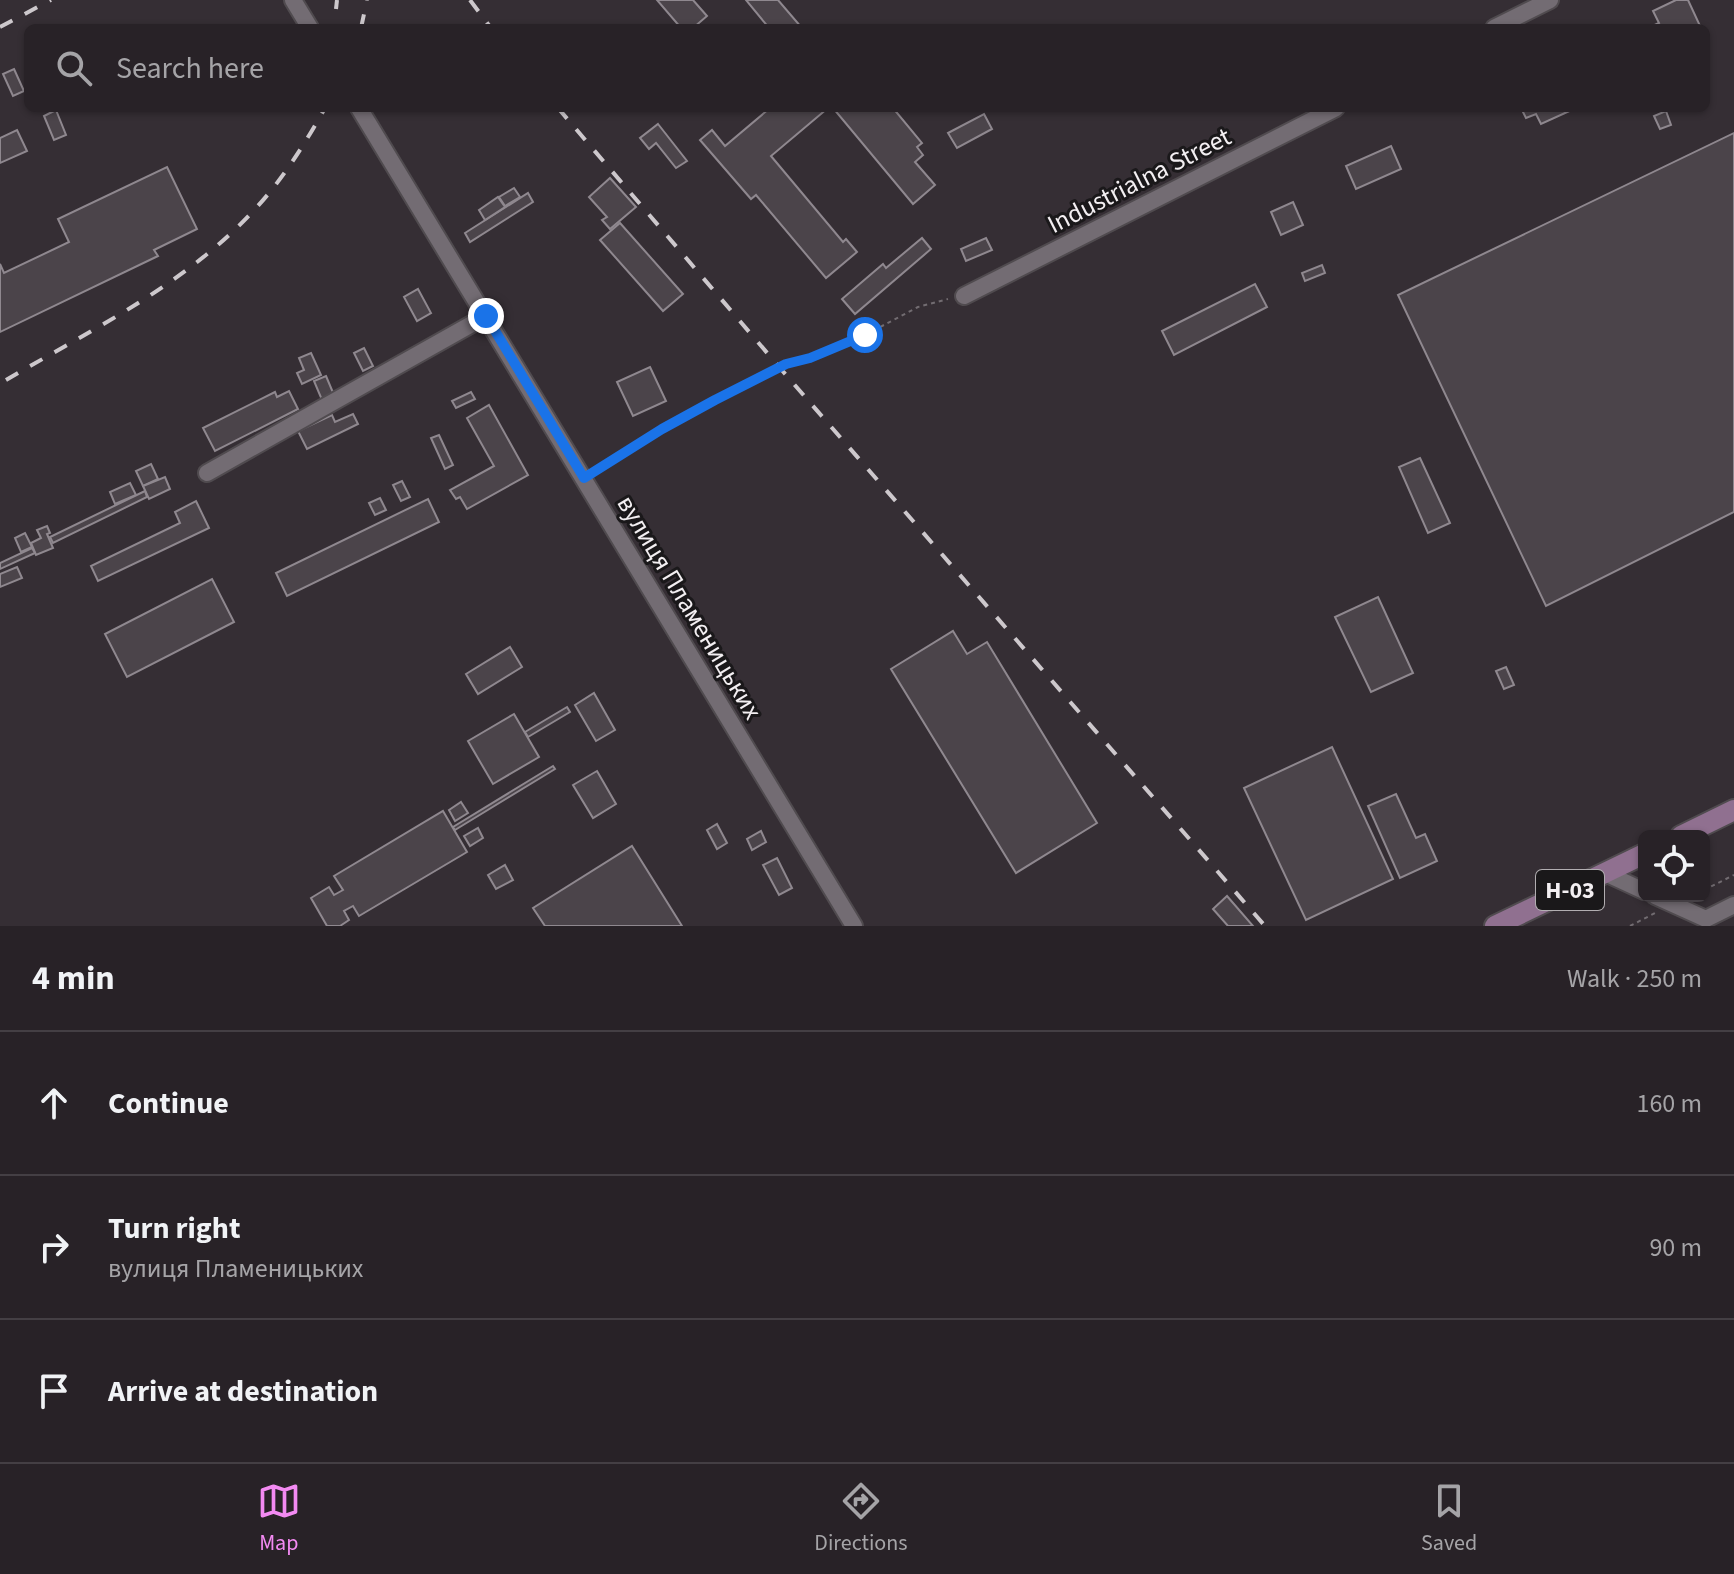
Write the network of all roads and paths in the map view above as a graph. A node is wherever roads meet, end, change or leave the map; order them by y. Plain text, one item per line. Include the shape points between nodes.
1 (293, 0) edge
2 (1550, 0) edge
3 (308, 24) edge
4 (1502, 24) edge
5 (361, 112) edge
6 (1328, 112) edge
7 (964, 296) joint
8 (486, 316) junction
9 (207, 473) dead end
10 (584, 478) junction
11 (1734, 810) edge
12 (1693, 830) edge
13 (1638, 857) edge
14 (1605, 873) junction
15 (1734, 875) edge
16 (1710, 887) edge
17 (1638, 888) edge
18 (1667, 902) edge
19 (1734, 905) edge
20 (1711, 924) edge
21 (854, 926) edge
22 (1495, 926) edge

1 - 3 street
2 - 4 street
5 - 8 street, вулиця Пламеницьких
6 - 7 street, Industrialna Street
7 - 10 path via 918,307 865,335 786,364 662,429
8 - 9 street
8 - 10 street, вулиця Пламеницьких
10 - 21 street, вулиця Пламеницьких
11 - 12 main road
13 - 14 main road, Н-03
14 - 17 street
14 - 22 main road, Н-03
15 - 16 path
18 - 20 street
19 - 20 street

